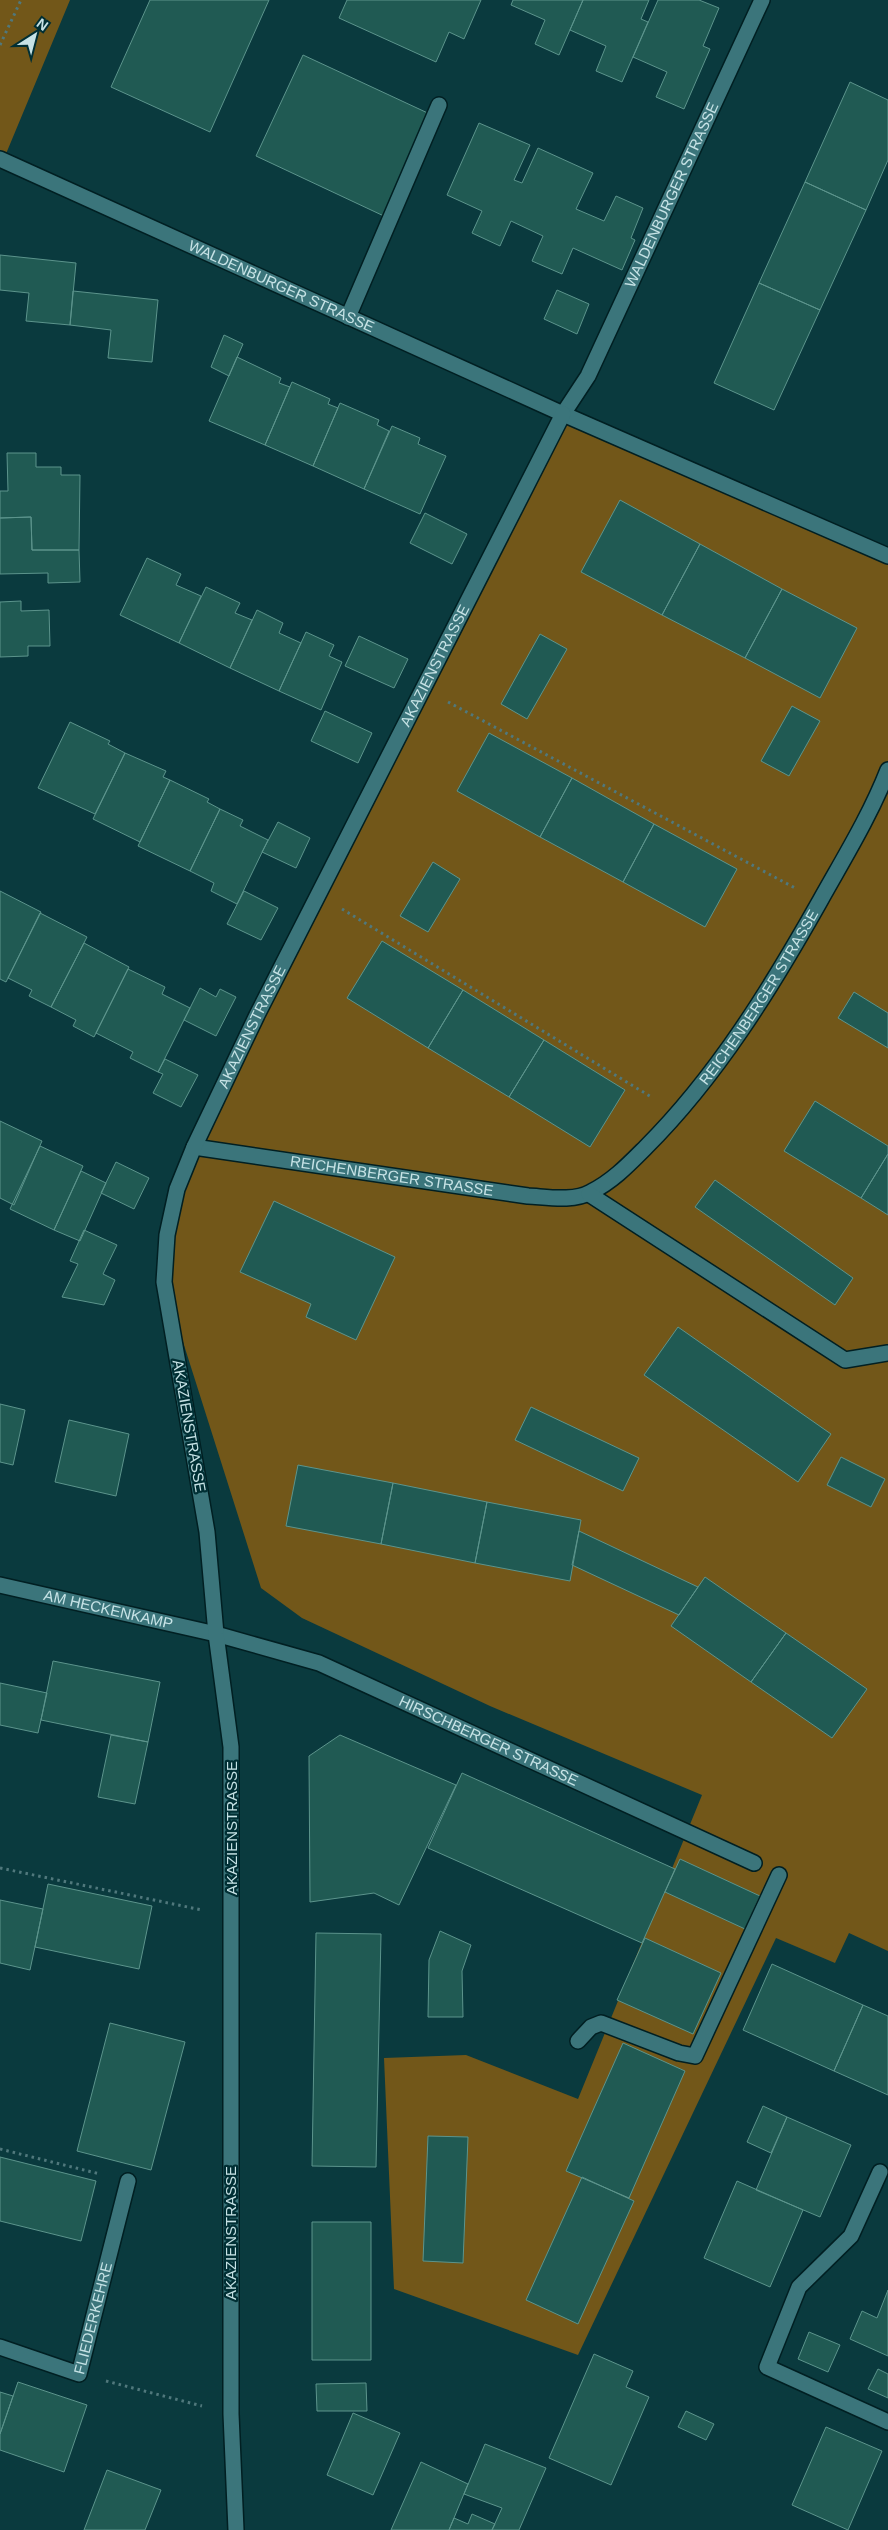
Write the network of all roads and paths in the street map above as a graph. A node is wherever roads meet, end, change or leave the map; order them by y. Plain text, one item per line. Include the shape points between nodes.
1 (21, 0) edge
2 (762, 0) edge
3 (0, 45) edge
4 (440, 105) dead end
5 (0, 159) edge
6 (348, 317) junction
7 (563, 414) junction
8 (888, 556) edge
9 (423, 689) junction
10 (888, 770) edge
11 (783, 881) dead end
12 (362, 921) dead end
13 (637, 1088) dead end
14 (194, 1147) junction
15 (589, 1194) junction
16 (888, 1352) edge
17 (0, 1585) edge
18 (216, 1634) junction
19 (754, 1863) dead end
20 (0, 1868) edge
21 (780, 1875) dead end
22 (232, 1916) junction
23 (578, 2040) dead end
24 (0, 2149) edge
25 (880, 2172) dead end
26 (128, 2181) joint
27 (0, 2347) edge
28 (79, 2374) junction
29 (231, 2414) junction
30 (888, 2422) edge
31 (236, 2530) edge

1 - 3 path
2 - 7 street, WALDENBURGER STRASSE via 588,376
4 - 6 street
5 - 6 street, WALDENBURGER STRASSE
6 - 7 street, WALDENBURGER STRASSE
7 - 8 street, WALDENBURGER STRASSE
7 - 9 street, AKAZIENSTRASSE
9 - 11 path
9 - 14 street, AKAZIENSTRASSE via 257,1015
10 - 15 street, REICHENBERGER STRASSE via 872,810 790,955 747,1021 679,1114 614,1179
12 - 13 path
14 - 15 street, REICHENBERGER STRASSE via 528,1196 568,1198
14 - 18 street, AKAZIENSTRASSE via 177,1189 167,1235 164,1282 207,1532
15 - 16 street via 845,1360
17 - 18 street, AM HECKENKAMP
18 - 19 street, HIRSCHBERGER STRASSE via 319,1663
18 - 22 street, AKAZIENSTRASSE via 232,1747
20 - 22 path
21 - 23 street via 696,2056 602,2024 591,2027
22 - 29 street, AKAZIENSTRASSE
24 - 26 path
25 - 30 street via 851,2236 799,2287 767,2368
26 - 28 street, FLIEDERKEHRE
27 - 28 street, FLIEDERKEHRE
28 - 29 path
29 - 31 street, AKAZIENSTRASSE

